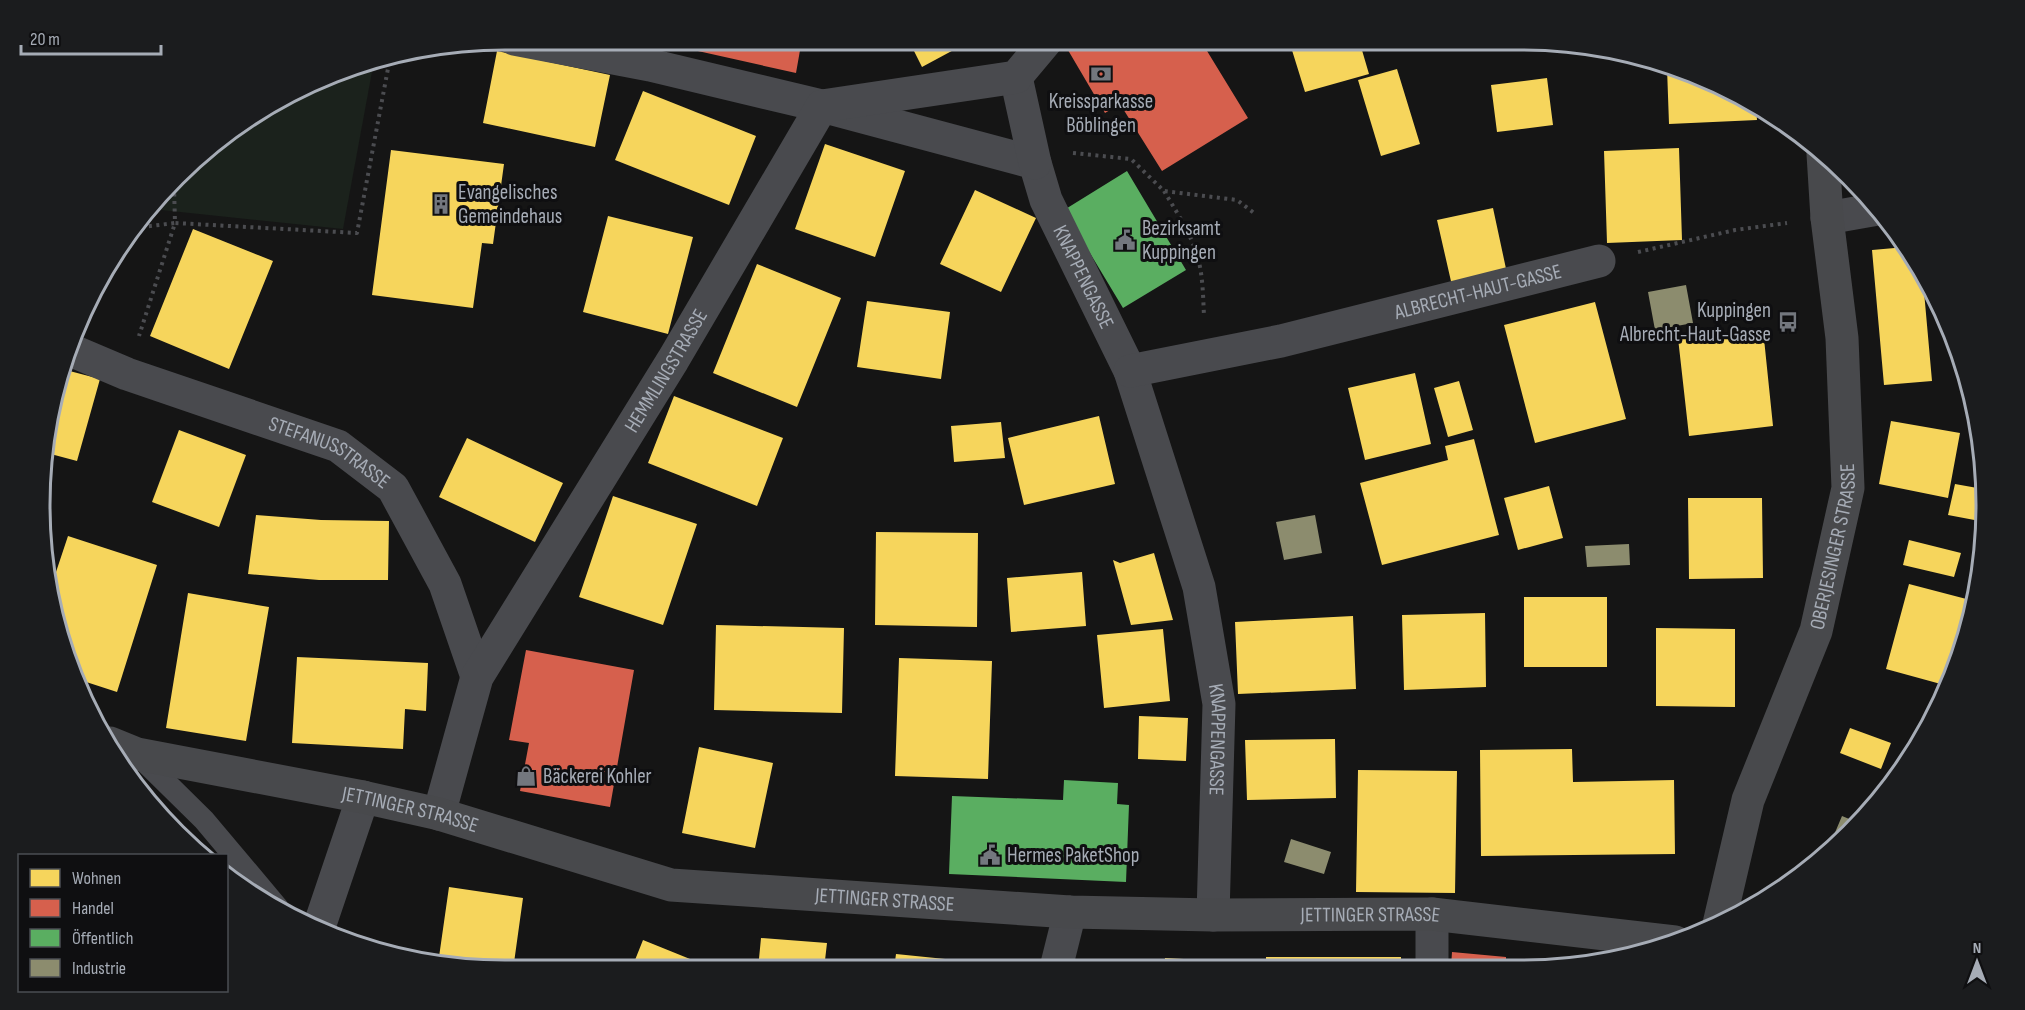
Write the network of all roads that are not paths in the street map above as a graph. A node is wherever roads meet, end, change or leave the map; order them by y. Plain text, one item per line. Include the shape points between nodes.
1 (572, 50) edge
2 (1038, 50) edge
3 (1016, 77) junction
4 (822, 106) junction
5 (1035, 163) junction
6 (1824, 166) edge
7 (1867, 211) edge
8 (1827, 218) junction
9 (1599, 261) road end
10 (76, 353) edge
11 (1130, 371) junction
12 (477, 676) junction
13 (124, 748) edge
14 (363, 797) junction
15 (439, 814) junction
16 (264, 891) edge
17 (1070, 912) junction
18 (1432, 914) junction
19 (1721, 914) edge
20 (1213, 915) junction
21 (321, 922) edge
22 (1655, 940) edge
23 (1058, 960) edge
24 (1432, 960) edge

1 - 4 street
2 - 3 street
3 - 4 street
3 - 5 street
4 - 5 street
4 - 12 street, HEMMLINGSTRASSE via 673,360
5 - 11 street, KNAPPENGASSE via 1046,200
6 - 8 main road, OBERJESINGER STRASSE
7 - 8 street
8 - 19 main road, OBERJESINGER STRASSE via 1842,338 1848,488 1816,631 1748,800
9 - 11 street, ALBRECHT-HAUT-GASSE via 1281,341
10 - 12 street, STEFANUSSTRASSE via 127,374 338,446 393,488 445,584
11 - 20 street, KNAPPENGASSE via 1199,587 1219,704
12 - 15 street, HEMMLINGSTRASSE
13 - 14 main road, JETTINGER STRASSE
13 - 16 lane via 204,820
14 - 15 main road, JETTINGER STRASSE
14 - 21 street
15 - 17 main road, JETTINGER STRASSE via 671,885
17 - 20 main road, JETTINGER STRASSE
17 - 23 street
18 - 20 main road, JETTINGER STRASSE
18 - 22 main road, JETTINGER STRASSE
18 - 24 street

